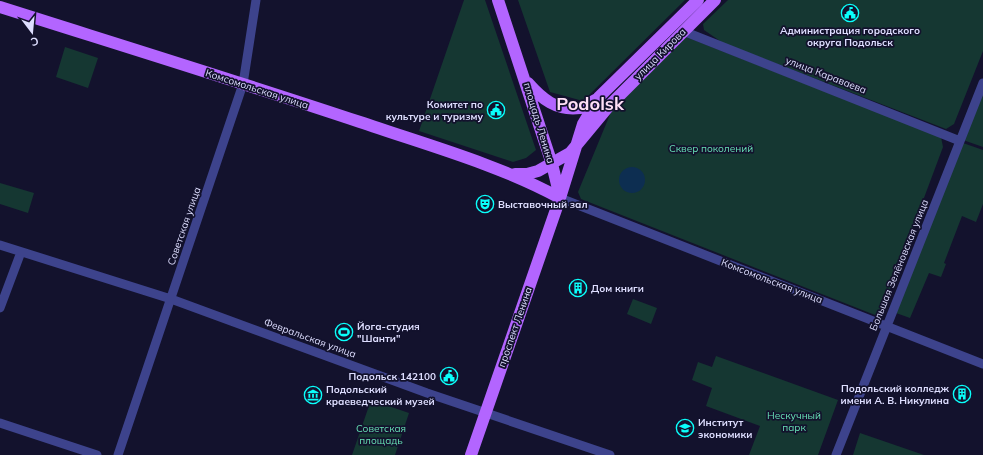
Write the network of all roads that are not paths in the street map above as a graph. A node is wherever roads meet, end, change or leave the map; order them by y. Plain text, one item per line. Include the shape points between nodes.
1 (256, 0) edge
2 (498, 0) edge
3 (698, 0) edge
4 (715, 0) edge
5 (0, 7) edge
6 (683, 31) junction
7 (525, 79) junction
8 (983, 83) edge
9 (244, 84) junction
10 (599, 97) junction
11 (960, 140) junction
12 (577, 146) junction
13 (552, 164) junction
14 (512, 174) junction
15 (560, 198) junction
16 (0, 245) edge
17 (21, 252) junction
18 (171, 298) junction
19 (0, 308) edge
20 (887, 326) junction
21 (983, 364) edge
22 (486, 412) junction
23 (0, 423) edge
24 (97, 455) edge
25 (118, 455) edge
26 (471, 455) edge
27 (610, 455) edge
28 (836, 455) edge

1 - 9 street, Советская улица
2 - 7 main road
3 - 10 main road, улица Кирова
4 - 6 main road, улица Кирова
5 - 9 main road, Комсомольская улица
6 - 11 street, улица Караваева
6 - 12 main road, улица Кирова via 609,106
7 - 10 main road, площадь Ленина via 542,99 552,104 581,108
7 - 13 main road, площадь Ленина
8 - 11 street, Большая Зелёновская улица
9 - 14 main road, Комсомольская улица
9 - 18 street, Советская улица
10 - 12 main road, улица Кирова via 583,124
11 - 20 street, Большая Зелёновская улица
12 - 13 main road
12 - 15 main road, площадь Ленина
13 - 14 main road via 527,174
13 - 15 main road, площадь Ленина
14 - 15 main road, Комсомольская улица
15 - 20 street, Комсомольская улица
15 - 22 main road, проспект Ленина
16 - 17 street, Февральская улица
17 - 18 street, Февральская улица
17 - 19 street
18 - 22 street, Февральская улица
18 - 25 street, Советская улица
20 - 21 street, Комсомольская улица
20 - 28 street, Большая Зелёновская улица
22 - 26 main road, проспект Ленина
22 - 27 street, Февральская улица
23 - 24 street

